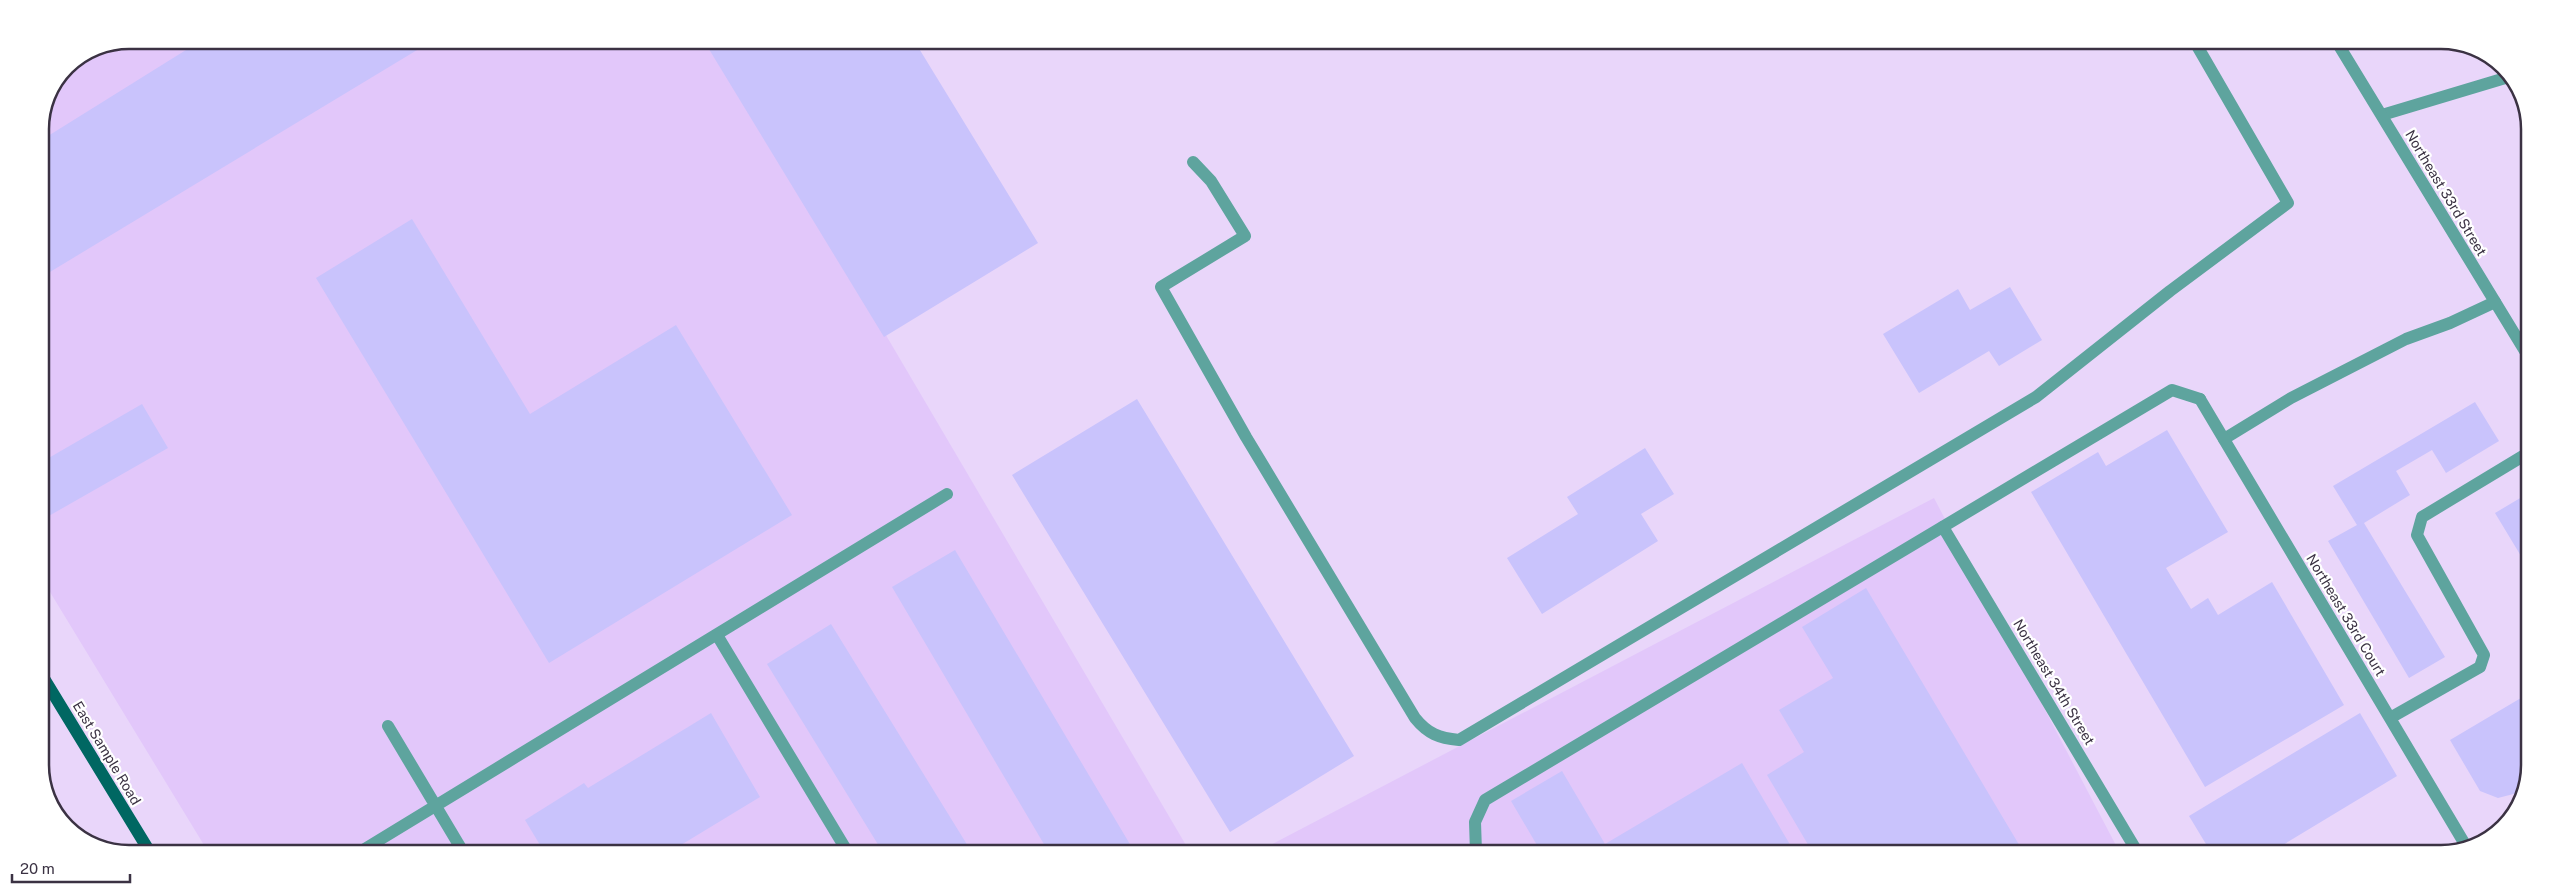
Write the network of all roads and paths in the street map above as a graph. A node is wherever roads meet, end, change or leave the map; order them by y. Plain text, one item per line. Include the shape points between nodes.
1 (2199, 49) edge
2 (2341, 49) edge
3 (2504, 79) edge
4 (2382, 115) junction
5 (1193, 162) dead end
6 (2496, 302) junction
7 (2521, 344) edge
8 (2224, 439) junction
9 (2521, 457) edge
10 (947, 494) dead end
11 (1943, 527) junction
12 (717, 635) junction
13 (49, 687) edge
14 (2390, 718) junction
15 (388, 726) dead end
16 (436, 806) junction
17 (2464, 842) edge
18 (145, 845) edge
19 (371, 845) edge
20 (459, 845) edge
21 (843, 845) edge
22 (1476, 845) edge
23 (2133, 845) edge

1 - 5 street via 2288,203 2036,397 1459,740 1441,738 1426,731 1414,718 1246,437 1161,287 1245,236 1212,181
2 - 4 street, Northeast 33rd Street
3 - 4 street
4 - 6 street, Northeast 33rd Street
6 - 7 street, Northeast 33rd Street
6 - 8 street via 2406,340 2291,398
8 - 11 street, Northeast 33rd Court via 2200,399 2172,390
8 - 14 street, Northeast 33rd Court
9 - 14 street via 2422,517 2417,535 2484,655 2480,667
10 - 12 street
11 - 22 street via 1485,800 1475,822
11 - 23 street, Northeast 34th Street
12 - 16 street
12 - 21 street
13 - 18 main road, East Sample Road
14 - 17 street, Northeast 33rd Court
15 - 16 street
16 - 19 street
16 - 20 street

